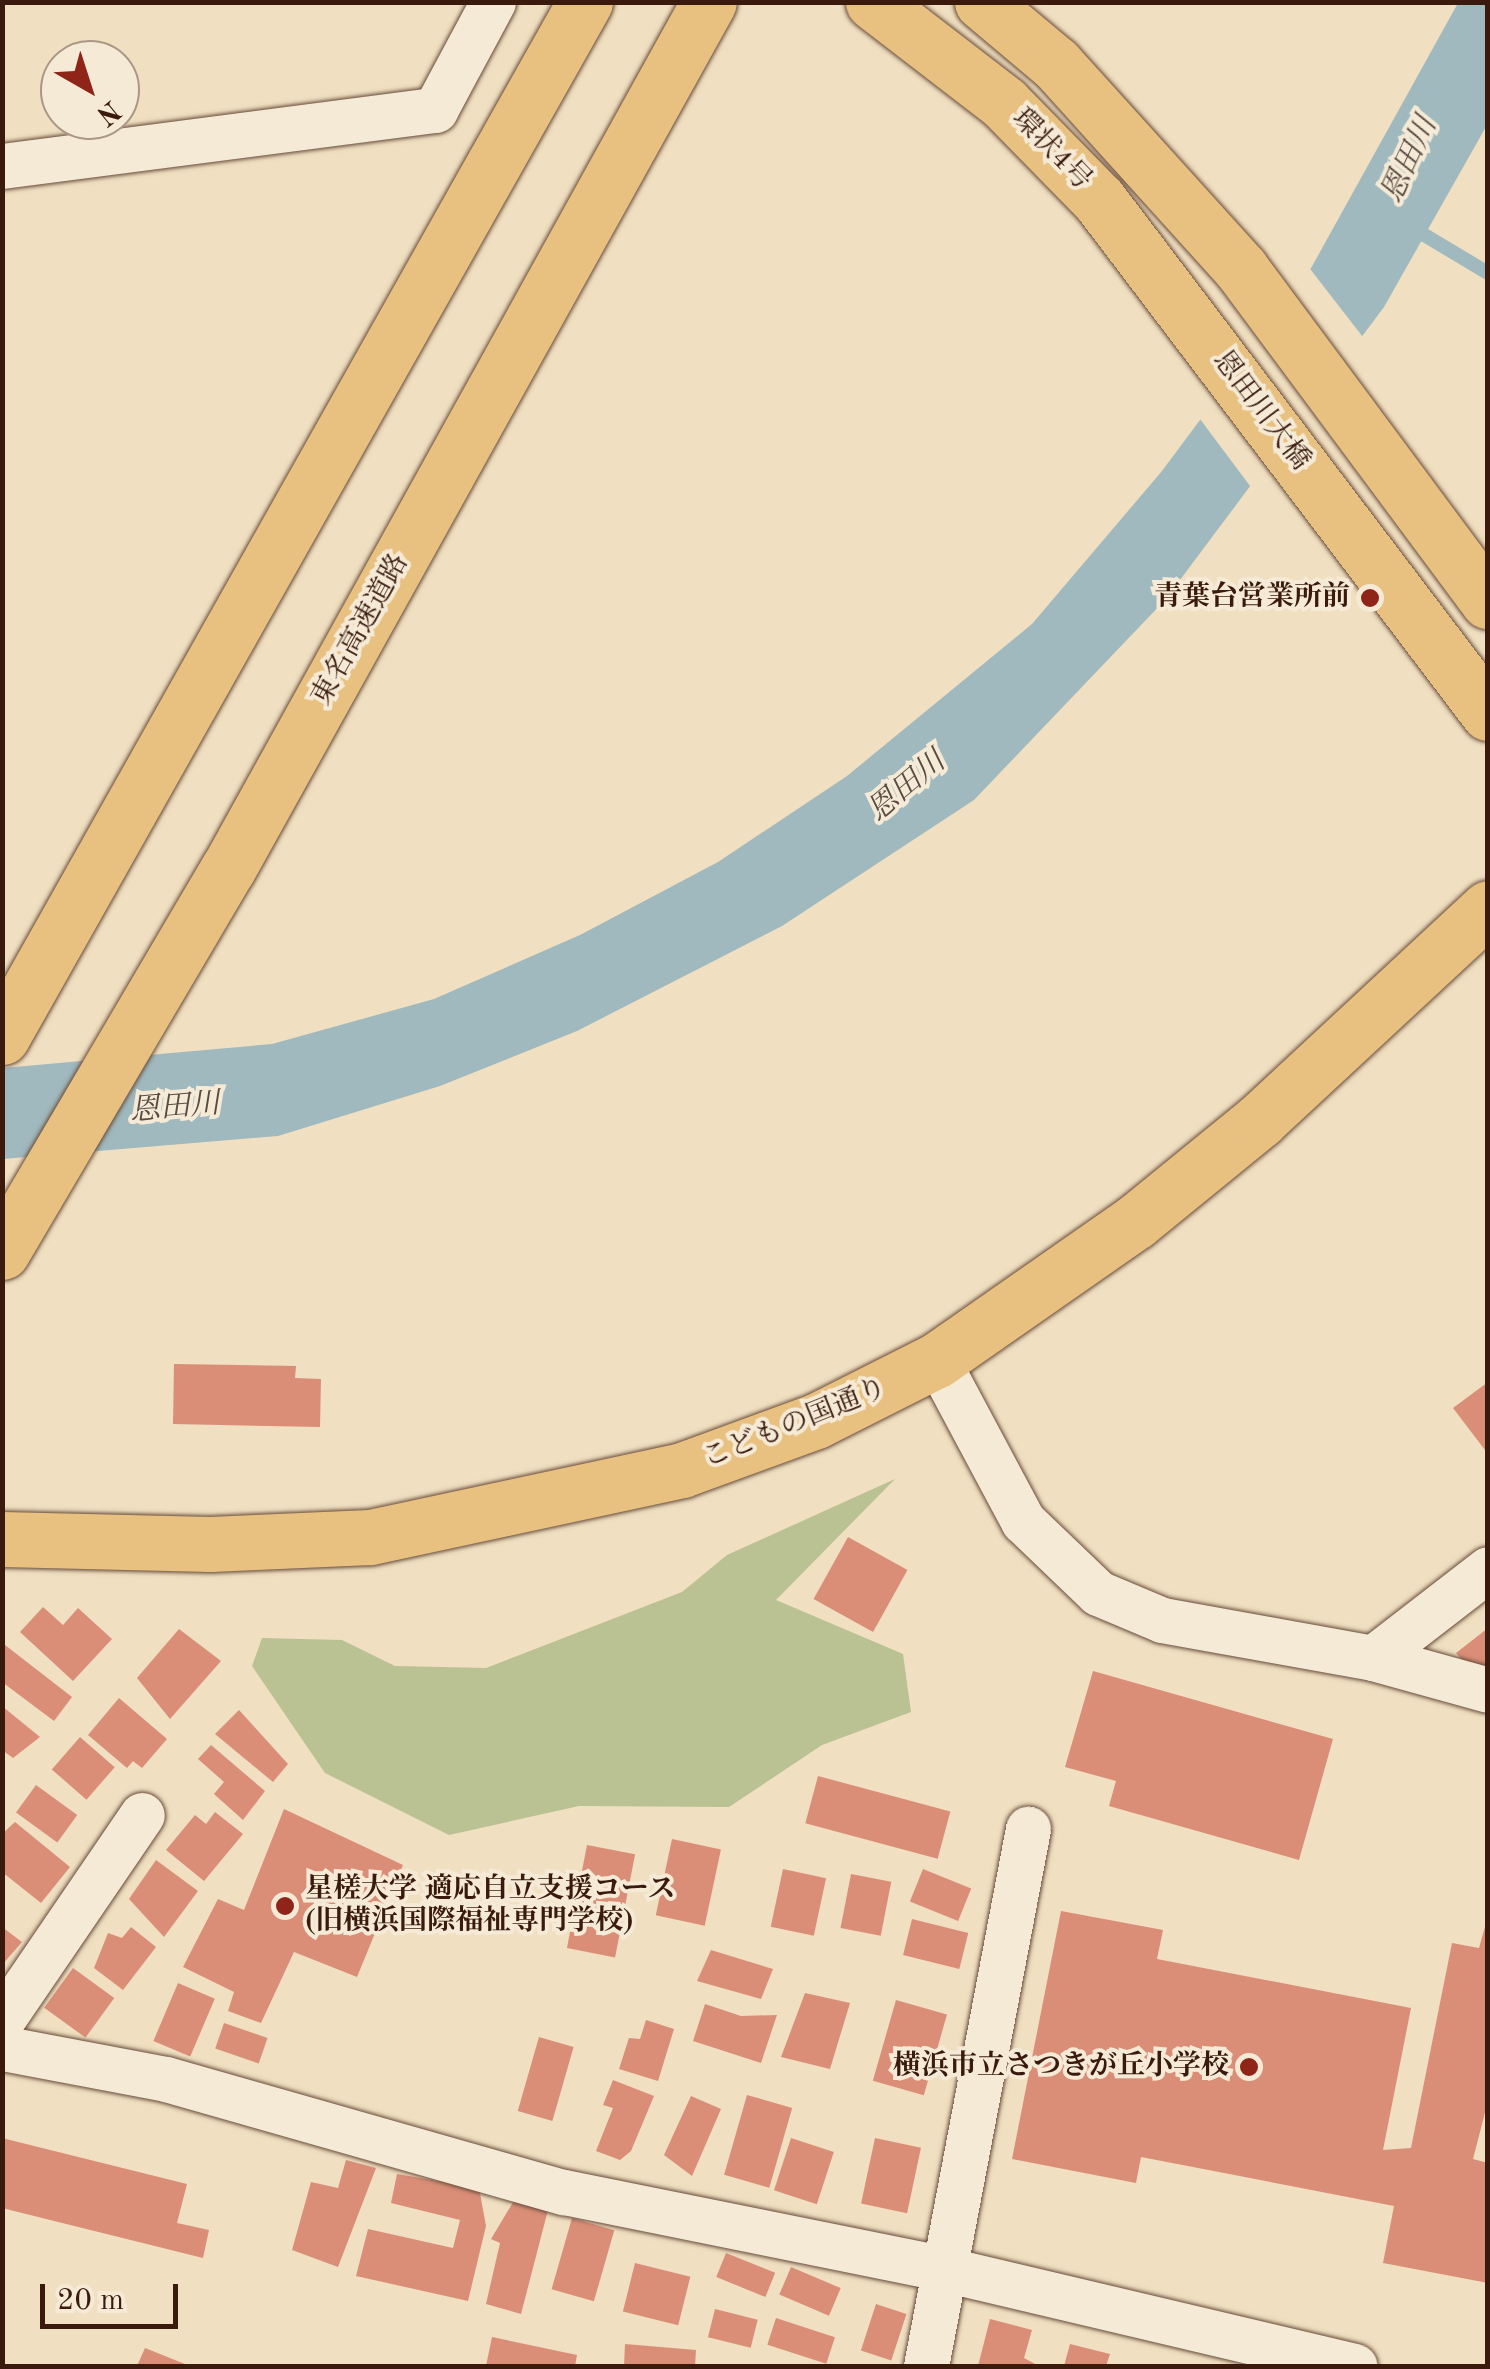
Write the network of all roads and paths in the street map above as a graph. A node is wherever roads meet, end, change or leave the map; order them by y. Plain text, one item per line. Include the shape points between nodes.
1 (493, 2) edge
2 (585, 2) edge
3 (709, 2) edge
4 (874, 2) edge
5 (982, 2) edge
6 (2, 166) edge
7 (1198, 328) joint
8 (1488, 601) edge
9 (1488, 713) edge
10 (1488, 908) edge
11 (2, 1036) edge
12 (2, 1252) edge
13 (937, 1360) junction
14 (6, 1545) edge
15 (1488, 1570) edge
16 (1372, 1658) junction
17 (1488, 1690) edge
18 (142, 1815) dead end
19 (1028, 1828) dead end
20 (2, 2020) edge
21 (2, 2048) edge
22 (940, 2268) junction
23 (1256, 2355) edge
24 (926, 2366) edge
25 (1354, 2366) edge

1 - 6 street via 434,110
2 - 11 main road
3 - 12 main road, 東名高速道路 via 228,869
4 - 7 main road, 環状4号 via 1018,116 1099,200
5 - 8 main road via 1056,64 1241,269
7 - 9 main road, 恩田川大橋
10 - 13 main road, こどもの国通り via 1260,1120 1036,1295
13 - 14 main road, こどもの国通り via 816,1421 716,1458 521,1508 370,1538
13 - 16 street via 1023,1521 1098,1592 1162,1620
15 - 16 street
16 - 17 street
18 - 20 street
19 - 22 street
21 - 22 street via 166,2079 564,2192
22 - 23 street
22 - 24 street
23 - 25 street

